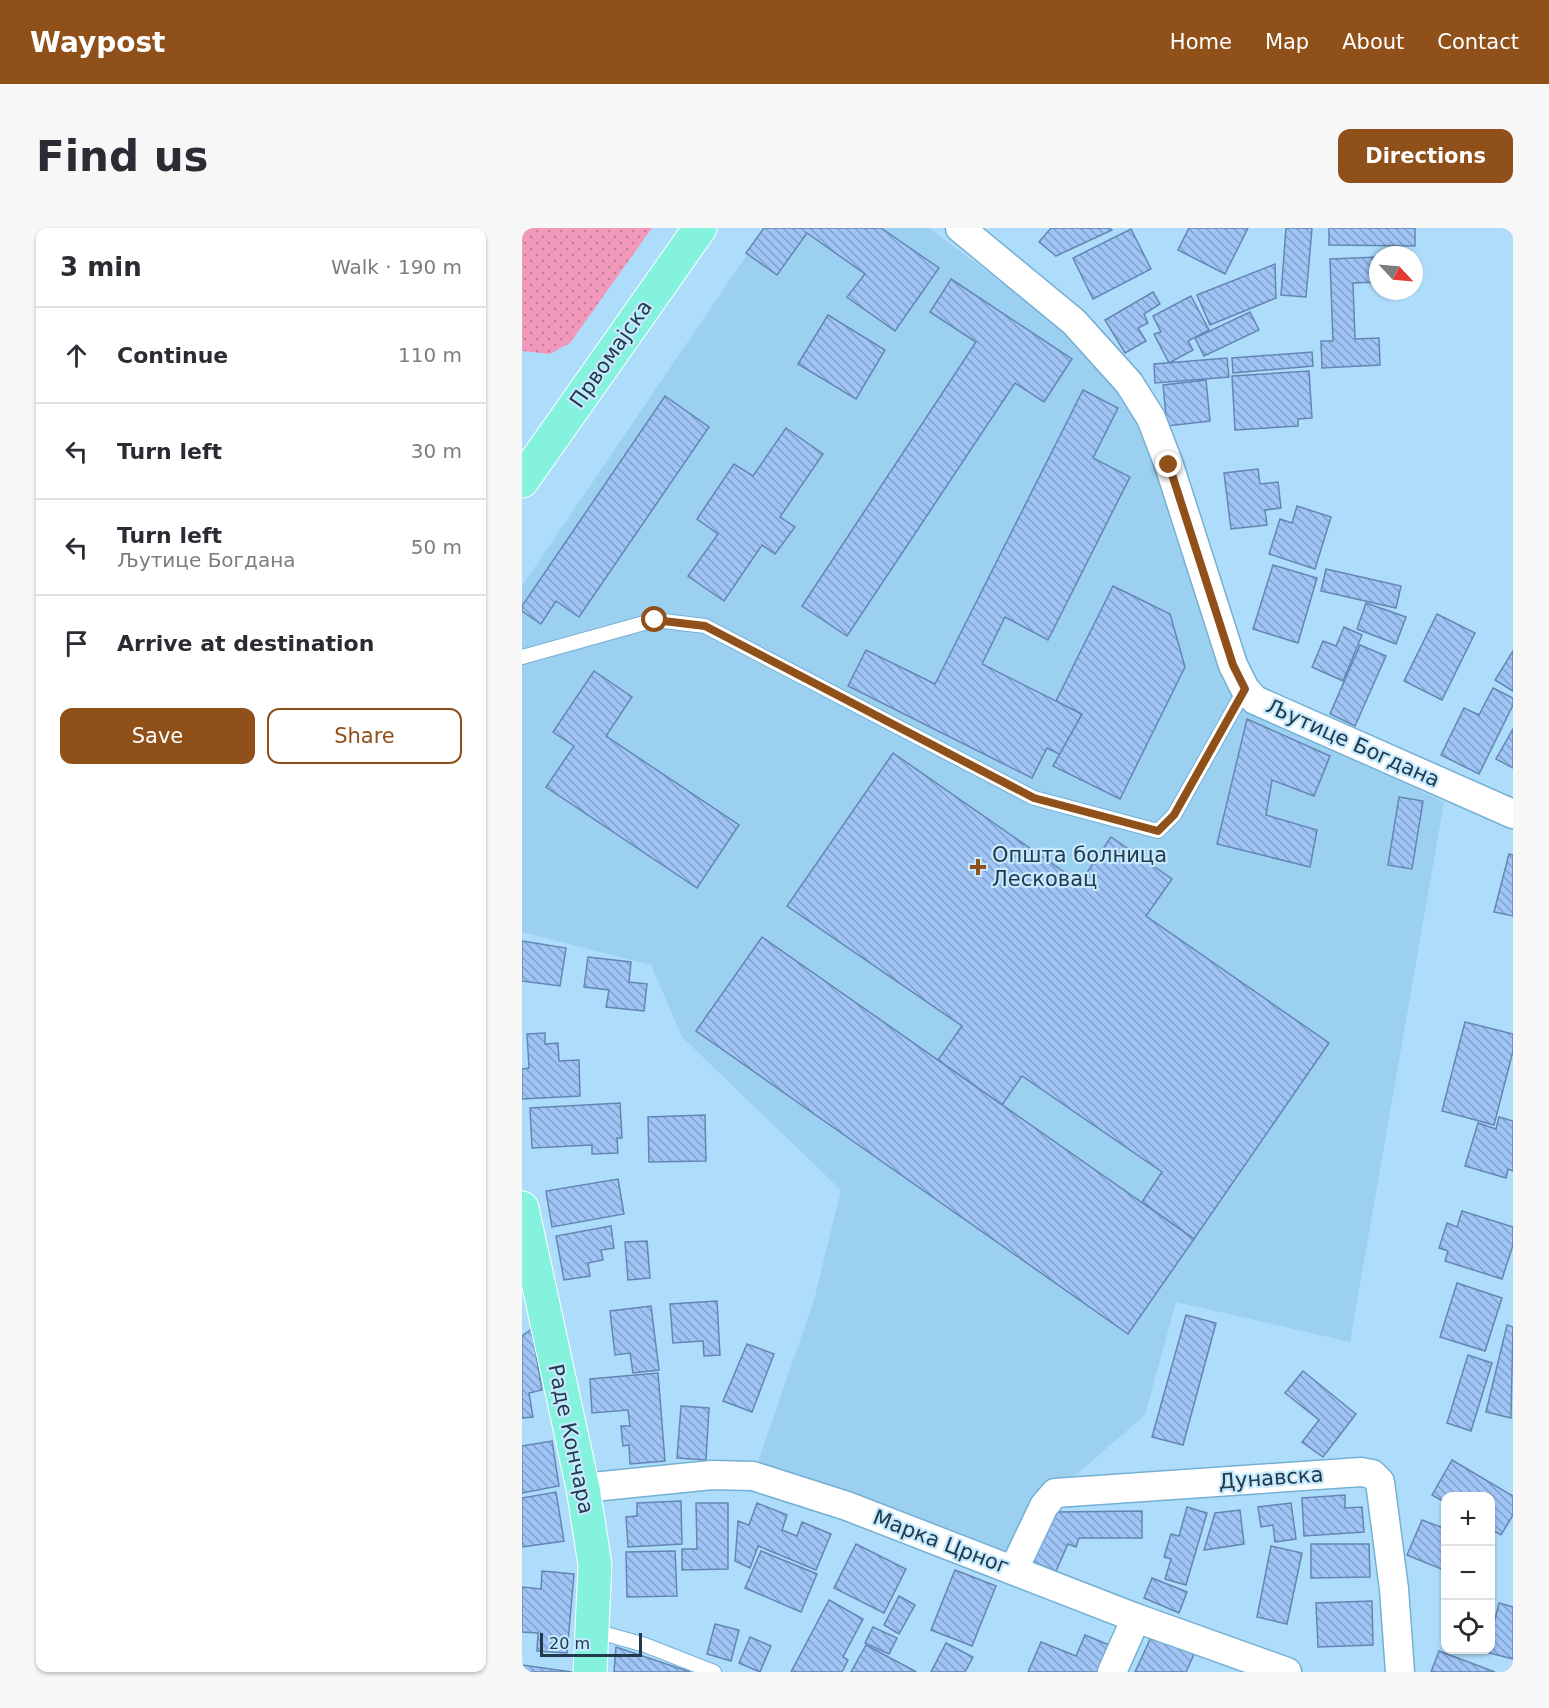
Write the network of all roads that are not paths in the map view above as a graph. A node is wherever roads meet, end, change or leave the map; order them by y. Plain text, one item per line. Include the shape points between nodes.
1 (700, 228) edge
2 (960, 228) edge
3 (522, 481) edge
4 (522, 657) edge
5 (1245, 689) junction
6 (1513, 814) edge
7 (522, 1208) edge
8 (527, 1259) edge
9 (583, 1488) junction
10 (1014, 1569) junction
11 (1136, 1618) junction
12 (592, 1630) junction
13 (1276, 1670) edge
14 (590, 1672) edge
15 (714, 1672) edge
16 (1112, 1672) edge
17 (1400, 1672) edge

1 - 3 main road, Првомајска
2 - 5 street, Љутице Богдана via 1074,322 1129,383 1151,418 1233,665
4 - 5 lane via 655,620 705,626 1034,798 1158,831 1174,815
5 - 6 street, Љутице Богдана via 1255,700
7 - 8 main road, Раде Кончара
8 - 9 main road, Раде Кончара
9 - 10 street, Марка Црног via 712,1475 753,1476 799,1488
9 - 12 main road, Раде Кончара via 595,1565
10 - 11 street, Марка Црног
10 - 17 street, Дунавска via 1054,1493 1372,1474 1380,1482
11 - 13 street, Марка Црног
11 - 16 street
12 - 14 main road, Раде Кончара
12 - 15 lane via 645,1645

